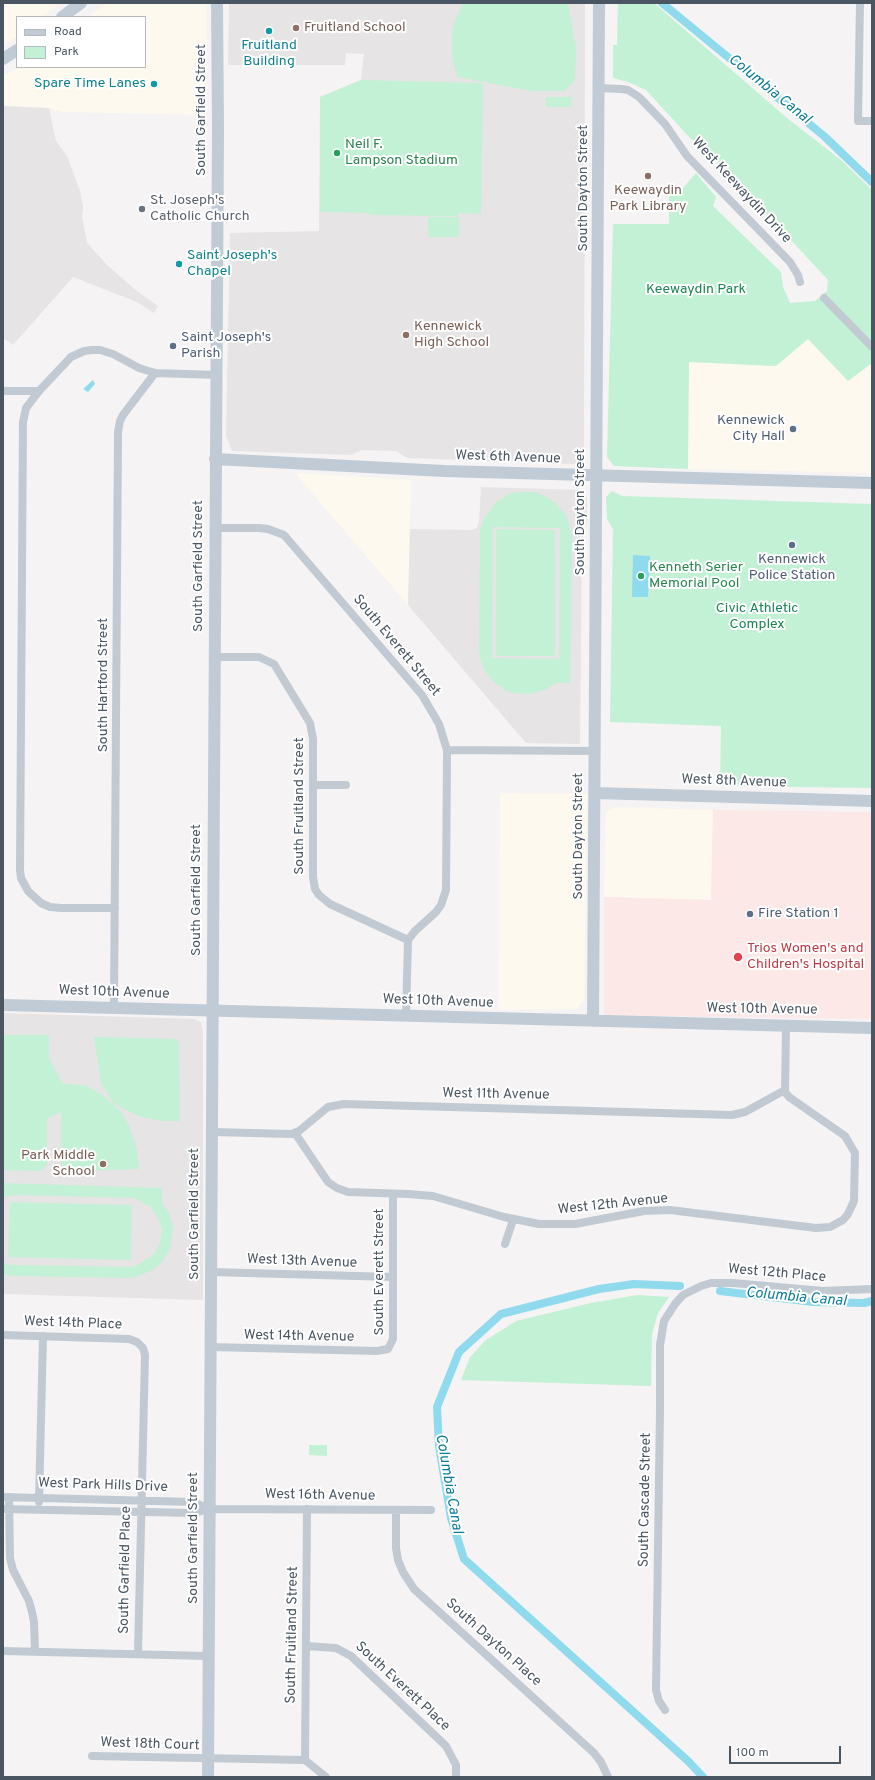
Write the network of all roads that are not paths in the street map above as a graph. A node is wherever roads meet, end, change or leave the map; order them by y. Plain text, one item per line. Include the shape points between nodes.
1 (81, 3) edge
2 (217, 3) edge
3 (599, 3) edge
4 (860, 3) edge
5 (63, 16) edge
6 (16, 51) edge
7 (3, 60) edge
8 (599, 88) junction
9 (872, 121) edge
10 (800, 282) dead end
11 (824, 298) dead end
12 (872, 348) edge
13 (155, 373) junction
14 (216, 376) junction
15 (3, 391) edge
16 (39, 391) junction
17 (215, 459) junction
18 (597, 476) junction
19 (872, 483) edge
20 (214, 528) junction
21 (214, 657) junction
22 (447, 750) junction
23 (595, 751) junction
24 (314, 785) junction
25 (346, 785) dead end
26 (595, 794) junction
27 (872, 801) edge
28 (115, 908) junction
29 (408, 940) junction
30 (3, 1005) edge
31 (114, 1008) junction
32 (212, 1011) junction
33 (406, 1016) junction
34 (593, 1021) junction
35 (786, 1026) junction
36 (872, 1028) edge
37 (785, 1090) junction
38 (211, 1132) junction
39 (295, 1133) junction
40 (393, 1194) junction
41 (513, 1220) junction
42 (505, 1244) dead end
43 (210, 1272) junction
44 (393, 1277) junction
45 (872, 1289) edge
46 (683, 1295) joint
47 (3, 1336) edge
48 (43, 1336) junction
49 (140, 1345) joint
50 (210, 1347) junction
51 (388, 1349) joint
52 (6, 1497) edge
53 (39, 1498) junction
54 (141, 1501) junction
55 (6, 1509) edge
56 (209, 1509) junction
57 (307, 1509) junction
58 (38, 1510) junction
59 (396, 1510) junction
60 (431, 1510) dead end
61 (140, 1512) junction
62 (306, 1646) junction
63 (3, 1650) edge
64 (35, 1650) junction
65 (138, 1654) junction
66 (208, 1656) junction
67 (666, 1710) dead end
68 (92, 1756) dead end
69 (208, 1759) junction
70 (305, 1760) junction
71 (208, 1777) edge
72 (326, 1777) edge
73 (456, 1777) edge
74 (608, 1777) edge

1 - 5 street
2 - 14 street, South Garfield Street
3 - 8 street, South Dayton Street
4 - 9 street via 858,121
6 - 7 street
8 - 10 street, West Keewaydin Drive via 621,88 639,97 665,124 687,156 790,262
8 - 18 street, South Dayton Street
11 - 12 street
13 - 14 street
13 - 16 street via 107,352 88,351 71,357
13 - 28 street, South Hartford Street via 123,415 118,432
14 - 17 street, South Garfield Street
15 - 16 street
16 - 28 street via 26,408 23,422 21,878 28,891 41,903 50,907
17 - 18 street, West 6th Avenue
17 - 20 street, South Garfield Street
18 - 19 street, West 6th Avenue
18 - 23 street, South Dayton Street
20 - 21 street, South Garfield Street
20 - 22 street, South Everett Street via 268,529 287,538 422,696 439,724
21 - 24 street, South Fruitland Street via 258,657 274,664 306,716 312,731
21 - 32 street, South Garfield Street
22 - 23 street
22 - 29 street, South Everett Street via 446,890 436,912
23 - 26 street, South Dayton Street
24 - 25 street
24 - 29 street, South Fruitland Street via 313,877 318,895 330,904
26 - 27 street, West 8th Avenue
26 - 34 street, South Dayton Street
28 - 31 street, South Hartford Street
29 - 33 street
30 - 31 street, West 10th Avenue
31 - 32 street, West 10th Avenue
32 - 33 street, West 10th Avenue
32 - 38 street, South Garfield Street
33 - 34 street, West 10th Avenue
34 - 35 street, West 10th Avenue
35 - 36 street, West 10th Avenue
35 - 37 street
37 - 39 street, West 11th Avenue via 745,1112 732,1115 338,1105 323,1111
37 - 41 street, West 12th Avenue via 789,1097 845,1136 852,1147 855,1159 855,1194 852,1208 843,1220 830,1227 816,1228 670,1210 563,1224 531,1224
38 - 39 street
38 - 43 street, South Garfield Street
39 - 40 street, West 12th Avenue via 332,1186 348,1192
40 - 41 street, West 12th Avenue via 433,1196
40 - 44 street, South Everett Street
41 - 42 street
43 - 44 street, West 13th Avenue
43 - 50 street, South Garfield Street
44 - 51 street, South Everett Street via 393,1339
45 - 46 street, West 12th Place via 823,1291 721,1282 701,1286
46 - 67 street, South Cascade Street via 664,1321 660,1345 656,1690 659,1701
47 - 48 street, West 14th Place
48 - 49 street, West 14th Place via 129,1339
48 - 53 street
49 - 54 street, South Garfield Place via 145,1355
50 - 51 street, West 14th Avenue via 377,1352
50 - 56 street, South Garfield Street
52 - 53 street, West Park Hills Drive
52 - 55 street
53 - 54 street, West Park Hills Drive
53 - 58 street
54 - 56 street, West Park Hills Drive via 193,1502
54 - 61 street, South Garfield Place
55 - 58 street, West Park Hills Drive
55 - 64 street via 10,1558 32,1612
56 - 57 street, West 16th Avenue
56 - 61 street, West Park Hills Drive via 193,1513
56 - 66 street, South Garfield Street
57 - 59 street, West 16th Avenue
57 - 62 street, South Fruitland Street
58 - 61 street, West Park Hills Drive
59 - 60 street, West 16th Avenue
59 - 74 street, South Dayton Place via 398,1560 414,1588 594,1753
61 - 65 street, South Garfield Place
62 - 70 street, South Fruitland Street
62 - 73 street, South Everett Place via 336,1648 351,1656 446,1746 456,1765
63 - 64 street
64 - 65 street
65 - 66 street
66 - 69 street, South Garfield Street
68 - 69 street, West 18th Court
69 - 70 street, West 18th Court
69 - 71 street, South Garfield Street
70 - 72 street

